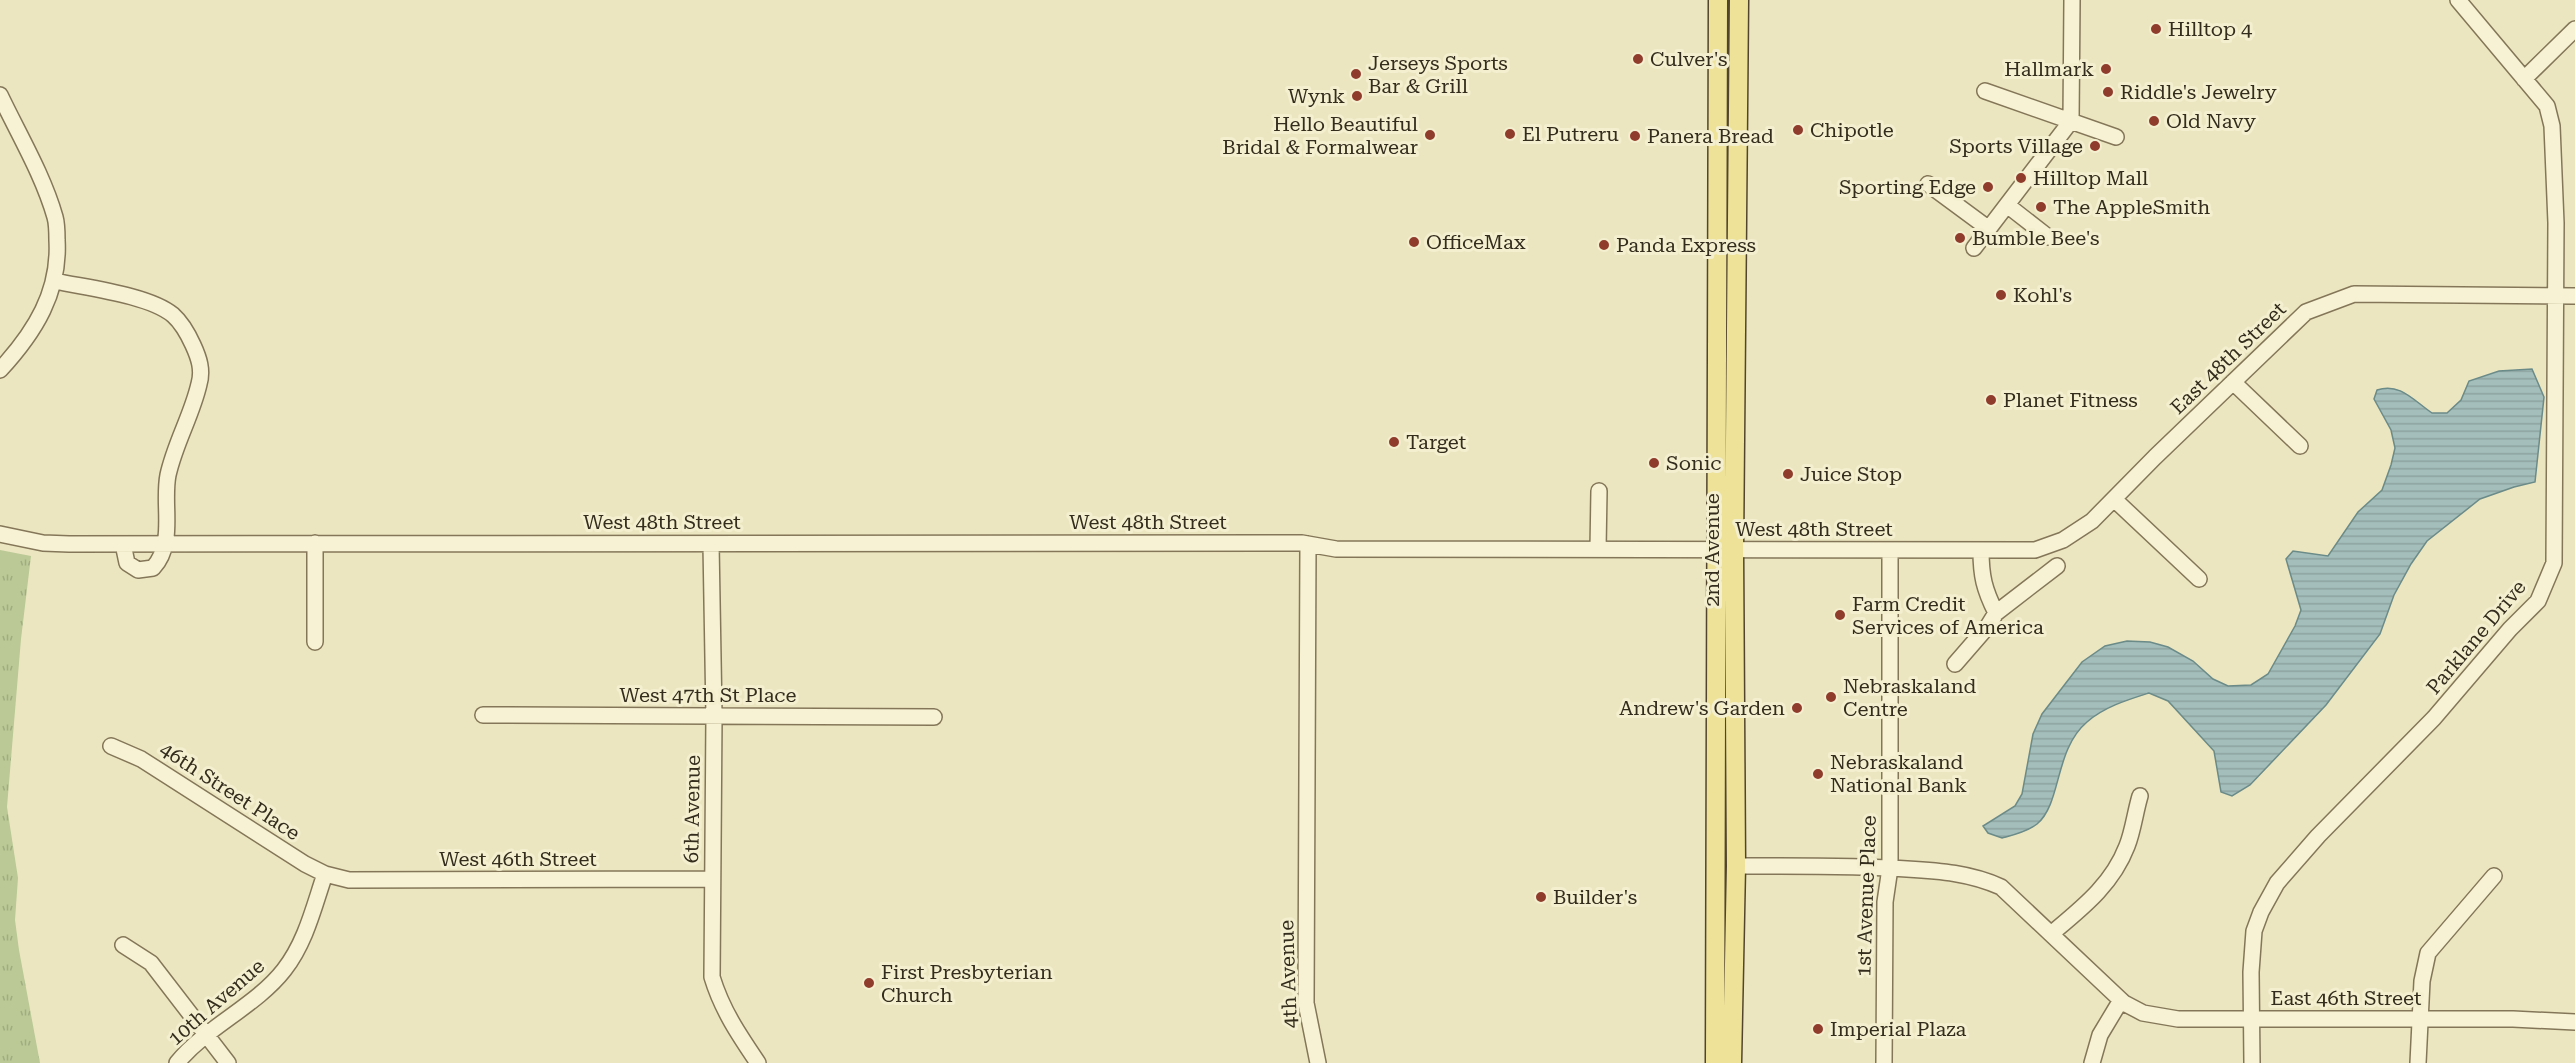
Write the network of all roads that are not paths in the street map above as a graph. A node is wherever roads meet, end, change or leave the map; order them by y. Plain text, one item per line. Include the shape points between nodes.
1 (1719, 0) edge
2 (1739, 0) edge
3 (2072, 0) edge
4 (2458, 0) edge
5 (2575, 29) edge
6 (2524, 79) junction
7 (1985, 91) dead end
8 (0, 95) edge
9 (2071, 121) junction
10 (2116, 137) dead end
11 (1928, 184) dead end
12 (2007, 205) junction
13 (1989, 229) junction
14 (2048, 237) dead end
15 (1974, 248) dead end
16 (55, 280) junction
17 (2557, 296) junction
18 (2575, 296) edge
19 (0, 370) edge
20 (2233, 382) junction
21 (2300, 446) dead end
22 (1599, 490) dead end
23 (2115, 500) junction
24 (0, 534) edge
25 (166, 543) junction
26 (315, 543) junction
27 (123, 544) junction
28 (711, 544) junction
29 (1308, 544) junction
30 (1598, 549) junction
31 (1725, 550) junction
32 (1890, 550) junction
33 (1981, 550) junction
34 (2057, 566) dead end
35 (2199, 579) dead end
36 (1996, 613) junction
37 (315, 642) dead end
38 (1954, 664) dead end
39 (483, 715) dead end
40 (714, 716) junction
41 (934, 717) dead end
42 (111, 746) dead end
43 (2140, 796) dead end
44 (1736, 866) junction
45 (1890, 868) junction
46 (325, 874) junction
47 (2494, 876) dead end
48 (712, 879) junction
49 (2051, 934) junction
50 (123, 945) dead end
51 (2121, 1000) junction
52 (2251, 1019) junction
53 (2419, 1019) junction
54 (2575, 1022) edge
55 (207, 1035) junction
56 (177, 1063) edge
57 (228, 1063) edge
58 (758, 1063) edge
59 (1318, 1063) edge
60 (1715, 1063) edge
61 (1732, 1063) edge
62 (1884, 1063) edge
63 (2092, 1063) edge
64 (2252, 1063) edge
65 (2418, 1063) edge

1 - 31 main road, 2nd Avenue
2 - 31 main road, 2nd Avenue
3 - 9 street
4 - 6 street, Parklane Drive
5 - 6 street
6 - 17 street, Parklane Drive via 2547,106 2552,126
7 - 9 street
8 - 16 street via 56,219
9 - 10 street
9 - 12 street
11 - 13 street
12 - 13 street
12 - 14 street
13 - 15 street
16 - 19 street via 35,327
16 - 25 street via 145,300 164,308 181,322 198,356 200,382 167,479
17 - 18 street, East 48th Street
17 - 20 street, East 48th Street via 2354,294 2306,312
17 - 52 street, Parklane Drive via 2554,563 2548,582 2538,601 2434,718 2277,883 2254,931
20 - 21 street
20 - 23 street, East 48th Street
22 - 30 street
23 - 33 street, West 48th Street via 2063,540 2035,550
23 - 35 street
24 - 27 street, West 48th Street via 43,543
25 - 26 street, West 48th Street
25 - 27 street, West 48th Street
25 - 27 street via 158,563 146,570 127,563
26 - 28 street, West 48th Street
26 - 37 street
28 - 29 street, West 48th Street
28 - 40 street, 6th Avenue
29 - 30 street, West 48th Street via 1336,549
29 - 59 street, 4th Avenue via 1306,1003
30 - 31 street, West 48th Street
31 - 32 street, West 48th Street
31 - 44 main road, 2nd Avenue
31 - 60 main road, 2nd Avenue
32 - 33 street, West 48th Street
32 - 45 street, 1st Avenue Place
33 - 36 street via 1981,575
34 - 36 street
36 - 38 street
39 - 40 street, West 47th St Place
40 - 41 street, West 47th St Place
40 - 48 street, 6th Avenue
42 - 46 street, 46th Street Place via 141,759
43 - 49 street via 2127,846 2111,877
44 - 45 street
44 - 61 main road, 2nd Avenue
45 - 49 street via 1979,877 2001,887
45 - 62 street, 1st Avenue Place via 1885,902
46 - 48 street, West 46th Street via 371,881
46 - 55 street, 10th Avenue via 302,940 283,971
47 - 53 street via 2428,953
48 - 58 street, 6th Avenue via 712,977 730,1021
49 - 51 street
50 - 55 street via 151,963
51 - 52 street, East 46th Street via 2143,1013 2178,1019
51 - 63 street via 2100,1035
52 - 53 street, East 46th Street
52 - 64 street, Parklane Drive
53 - 54 street, East 46th Street
53 - 65 street
55 - 56 street, 10th Avenue
55 - 57 street

